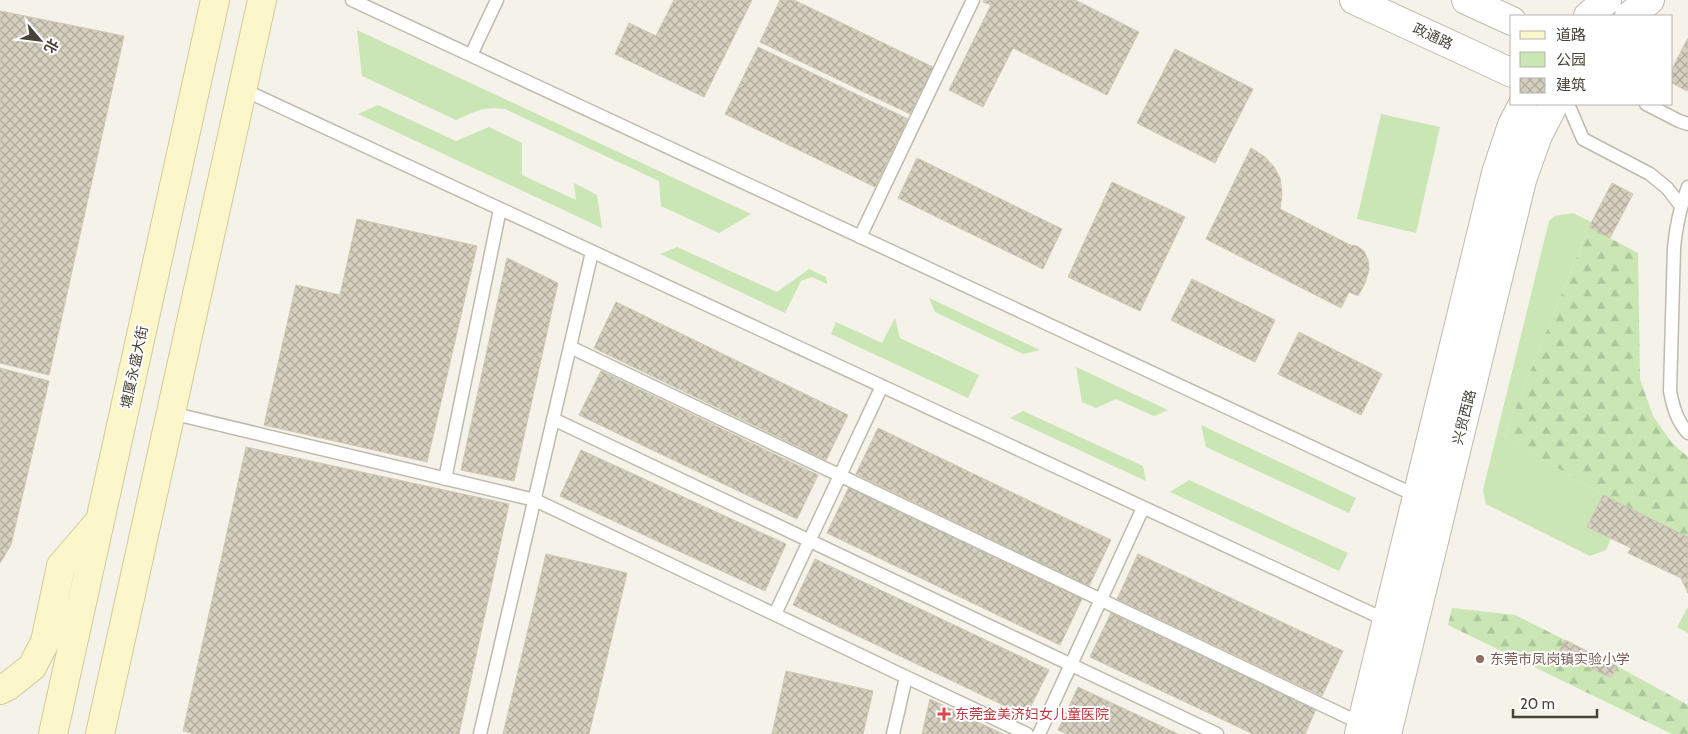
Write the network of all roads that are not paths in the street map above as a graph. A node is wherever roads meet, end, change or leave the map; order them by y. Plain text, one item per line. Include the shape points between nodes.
1 (215, 0) edge
2 (262, 0) edge
3 (352, 0) edge
4 (497, 0) edge
5 (973, 0) edge
6 (1354, 0) edge
7 (1466, 0) edge
8 (1607, 0) edge
9 (1650, 0) edge
10 (369, 4) edge
11 (1589, 15) edge
12 (1631, 15) edge
13 (1510, 20) edge
14 (471, 55) junction
15 (1510, 72) edge
16 (242, 89) junction
17 (1522, 105) edge
18 (1553, 105) edge
19 (1568, 105) edge
20 (1648, 105) edge
21 (1688, 124) edge
22 (1688, 187) edge
23 (1681, 206) junction
24 (500, 209) junction
25 (860, 237) junction
26 (592, 252) junction
27 (570, 347) junction
28 (882, 386) junction
29 (170, 413) junction
30 (553, 419) junction
31 (1688, 433) edge
32 (840, 475) junction
33 (445, 479) junction
34 (1417, 497) junction
35 (535, 500) junction
36 (1442, 504) junction
37 (1143, 508) junction
38 (101, 520) junction
39 (810, 540) junction
40 (1101, 600) junction
41 (775, 614) junction
42 (1387, 621) junction
43 (1412, 627) junction
44 (1071, 665) junction
45 (906, 677) junction
46 (0, 690) edge
47 (1367, 731) edge
48 (53, 734) edge
49 (100, 734) edge
50 (480, 734) edge
51 (892, 734) edge
52 (1027, 734) edge
53 (1039, 734) edge
54 (1217, 734) edge
55 (1386, 734) edge

1 - 38 main road, 塘厦永盛大街
2 - 16 main road
3 - 10 lane
4 - 14 lane
5 - 25 lane
6 - 15 street, 政通路
7 - 13 street
8 - 11 street
9 - 12 street
10 - 14 lane
14 - 25 lane
16 - 24 lane
16 - 29 main road
17 - 34 street, 兴贸西路 via 1512,125 1496,173
18 - 36 street, 兴贸西路 via 1538,135 1522,180
19 - 23 lane via 1583,139 1650,174
20 - 21 lane
22 - 23 lane
23 - 31 lane via 1674,248 1670,391 1674,409
24 - 26 lane
24 - 33 lane
25 - 34 lane
26 - 27 lane
26 - 28 lane
27 - 30 lane
27 - 32 lane
28 - 32 lane
28 - 37 lane
29 - 33 lane
29 - 49 main road
30 - 35 lane
30 - 39 lane
32 - 39 lane
32 - 40 lane
33 - 35 lane
34 - 36 lane
34 - 42 street, 兴贸西路
35 - 41 lane
35 - 50 lane
36 - 43 street, 兴贸西路
37 - 40 lane
37 - 42 lane
38 - 46 main road via 61,566 45,642 32,667
38 - 48 main road, 塘厦永盛大街
39 - 41 lane
39 - 44 lane
40 - 44 lane
40 - 47 lane
41 - 45 lane
42 - 43 lane
42 - 47 street, 兴贸西路
43 - 55 street, 兴贸西路
44 - 53 lane
44 - 54 lane
45 - 51 lane
45 - 52 lane

